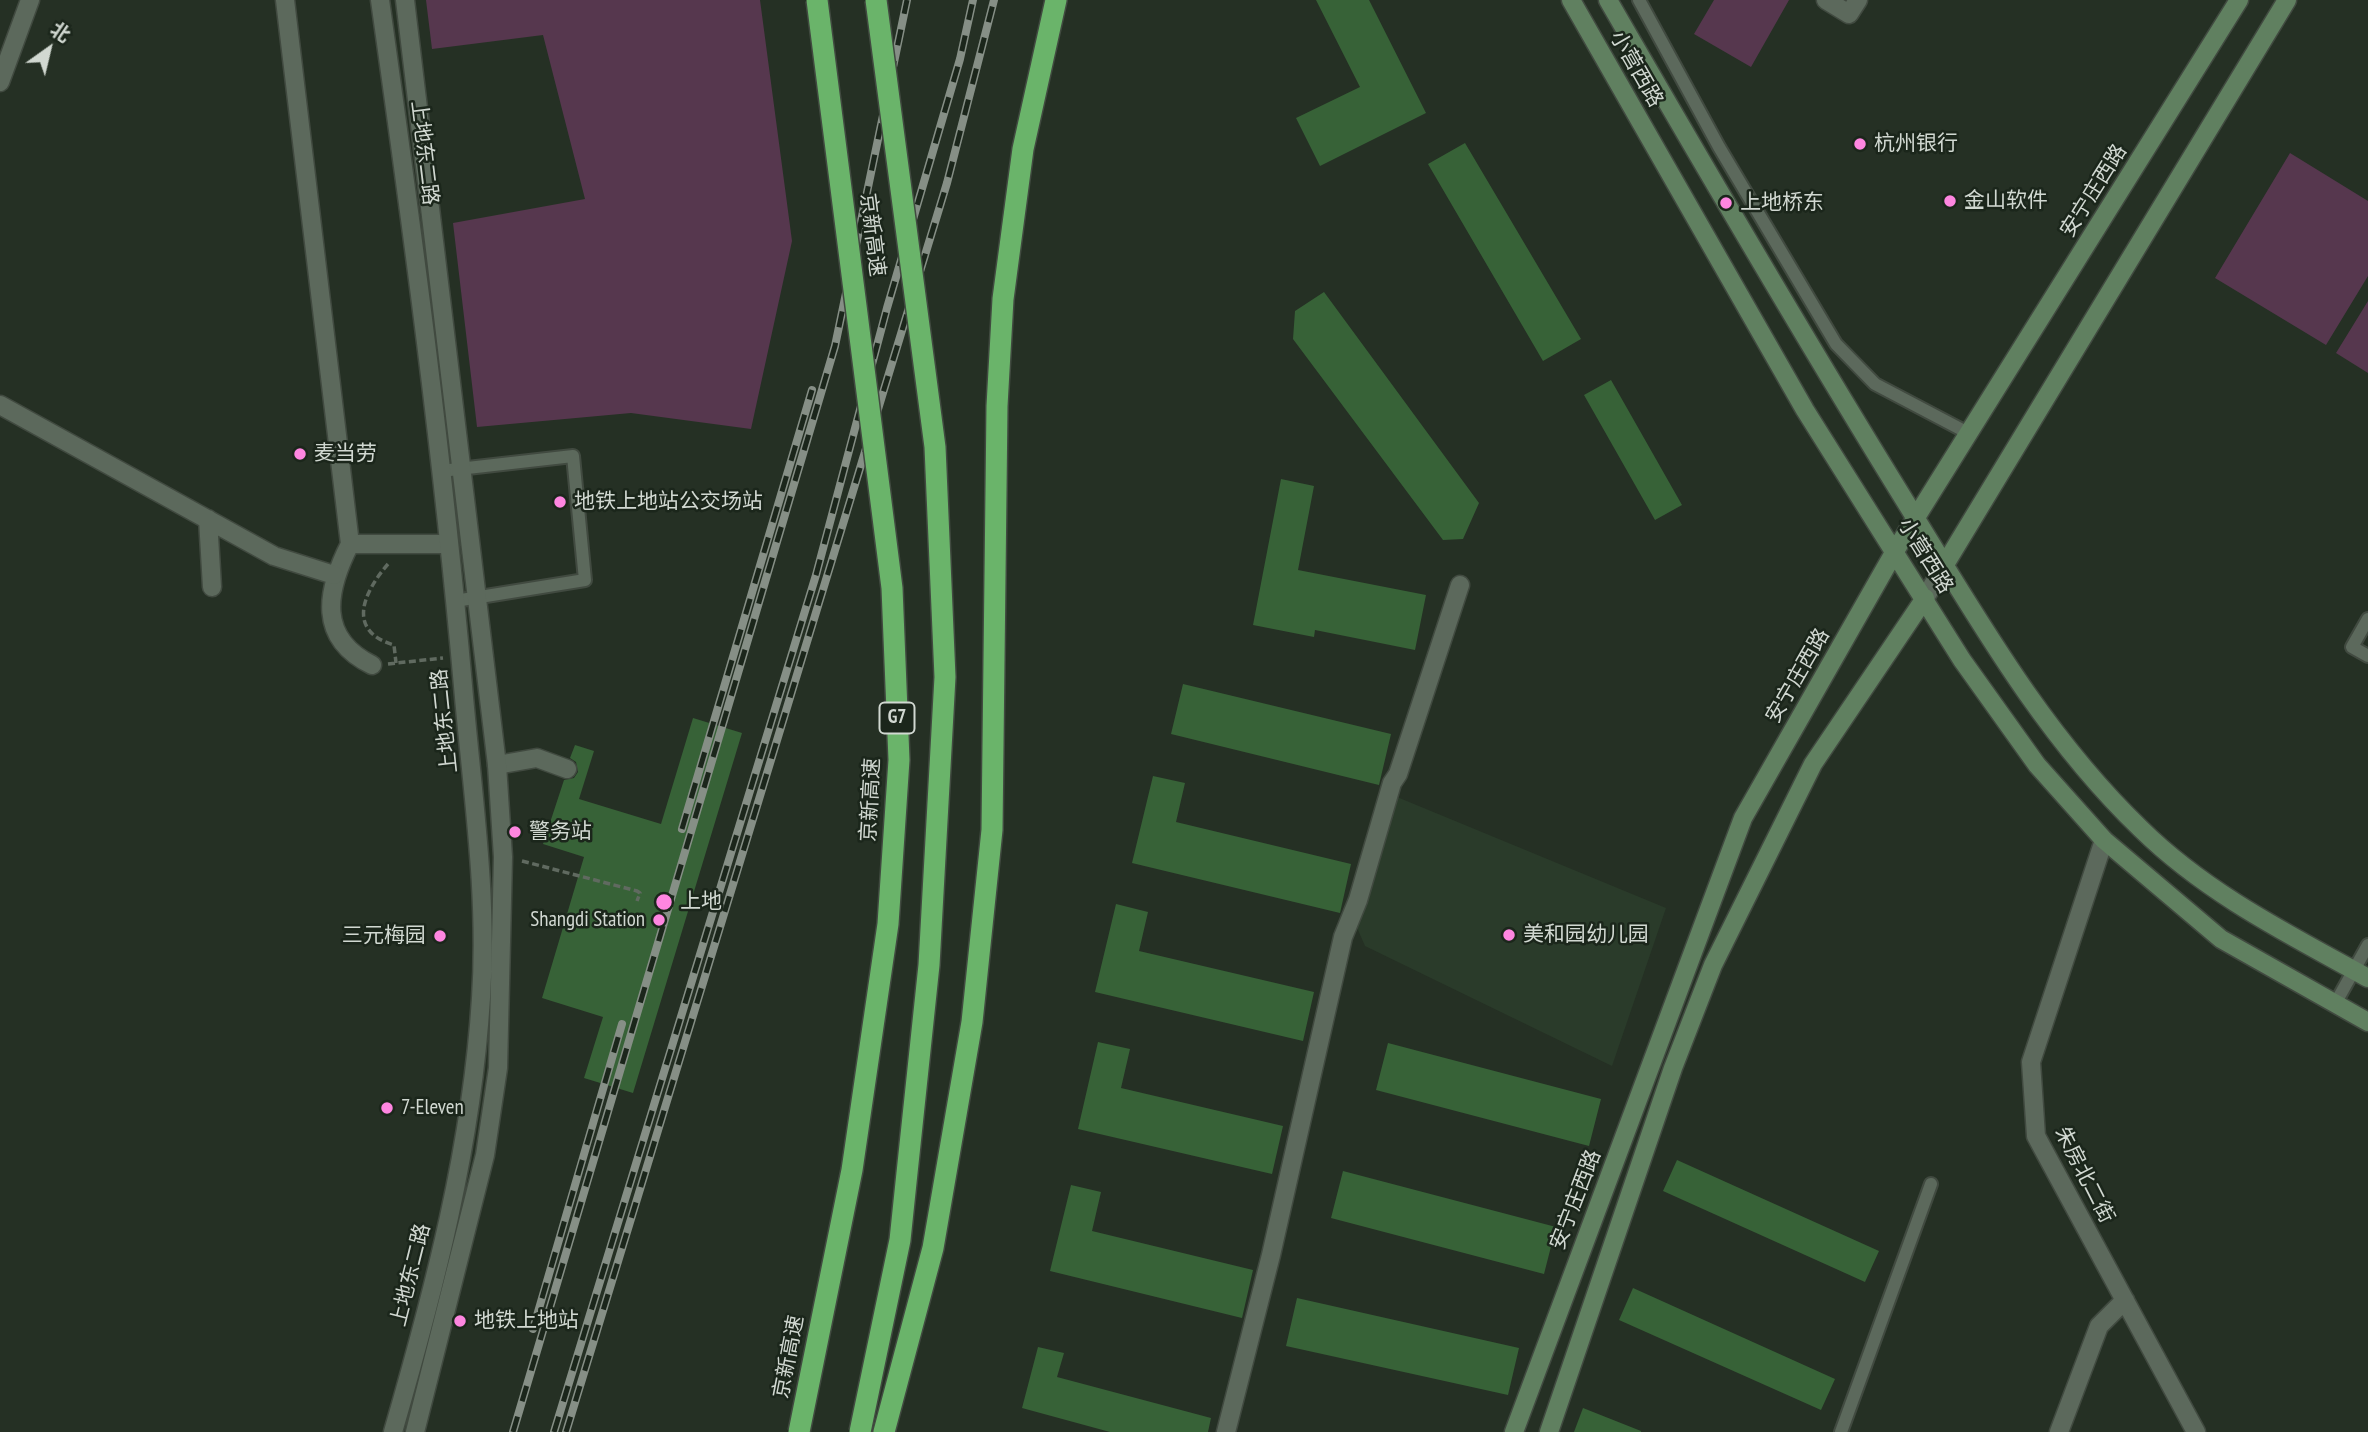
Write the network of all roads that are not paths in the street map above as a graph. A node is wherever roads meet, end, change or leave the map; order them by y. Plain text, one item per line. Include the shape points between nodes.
1 (30, 0) edge
2 (285, 0) edge
3 (380, 0) edge
4 (405, 0) edge
5 (817, 0) edge
6 (876, 0) edge
7 (1056, 0) edge
8 (1571, 0) edge
9 (1608, 0) edge
10 (1639, 0) edge
11 (1826, 0) edge
12 (1858, 0) edge
13 (2239, 0) edge
14 (2287, 0) edge
15 (0, 82) edge
16 (1719, 148) junction
17 (1700, 159) junction
18 (0, 405) edge
19 (1970, 434) junction
20 (462, 469) junction
21 (441, 471) junction
22 (1915, 518) junction
23 (208, 519) junction
24 (349, 544) junction
25 (449, 544) junction
26 (1895, 551) junction
27 (1944, 566) junction
28 (334, 575) junction
29 (1460, 585) dead end
30 (212, 587) dead end
31 (477, 597) junction
32 (1925, 598) junction
33 (455, 601) junction
34 (2368, 619) edge
35 (2368, 656) edge
36 (372, 665) road end
37 (497, 765) junction
38 (567, 769) dead end
39 (2104, 840) junction
40 (2368, 944) edge
41 (2361, 974) edge
42 (2335, 1004) junction
43 (2368, 1022) edge
44 (1931, 1184) dead end
45 (2125, 1300) junction
46 (393, 1432) edge
47 (415, 1432) edge
48 (799, 1432) edge
49 (860, 1432) edge
50 (884, 1432) edge
51 (1226, 1432) edge
52 (1514, 1432) edge
53 (1549, 1432) edge
54 (1841, 1432) edge
55 (2059, 1432) edge
56 (2196, 1432) edge

1 - 15 street
2 - 24 street
3 - 21 street, 上地东二路
4 - 20 street, 上地东二路
5 - 48 highway, 京新高速 / G7, bridge via 892,588 899,760 888,924 852,1170
6 - 49 highway, 京新高速 / G7, bridge via 934,447 945,677 929,965 906,1187 886,1317
7 - 50 highway via 1023,149 1003,299 997,406 992,830 972,1022 933,1248
8 - 26 main road, 小营西路 via 1805,410
9 - 17 main road, 小营西路
10 - 16 lane
11 - 12 street via 1849,14
13 - 19 main road, 安宁庄西路
14 - 27 main road
16 - 17 lane
16 - 19 lane via 1836,344 1875,384
17 - 22 main road, 小营西路
18 - 23 street
19 - 22 main road, 安宁庄西路
20 - 21 lane
20 - 31 street, 上地东二路
20 - 31 lane via 573,456 585,580
21 - 25 street, 上地东二路
22 - 26 main road, 安宁庄西路
22 - 27 main road, 小营西路
23 - 28 street via 274,556
23 - 30 street
24 - 25 street
24 - 28 street
25 - 33 street, 上地东二路
26 - 32 main road, 小营西路
26 - 52 main road, 安宁庄西路 via 1744,818
27 - 32 street
27 - 41 main road, 小营西路 via 1985,635 2061,739 2141,830 2242,909
28 - 36 street via 330,620 352,655
29 - 51 street via 1343,937
31 - 33 lane
31 - 37 street, 上地东二路
32 - 39 main road, 小营西路 via 1962,660 2037,765
32 - 53 main road via 1813,764 1713,965 1673,1068
33 - 46 street, 上地东二路 via 481,859 481,1000 463,1155
34 - 35 lane via 2352,647
37 - 38 street via 537,758
37 - 47 street, 上地东二路 via 503,856 498,1068 491,1124 460,1260
39 - 42 main road, 小营西路 via 2221,939
39 - 45 street, 朱房北二街 via 2031,1062 2036,1136
40 - 41 lane
41 - 42 lane
42 - 43 main road, 小营西路
44 - 54 lane
45 - 55 street via 2099,1326
45 - 56 street, 朱房北二街

